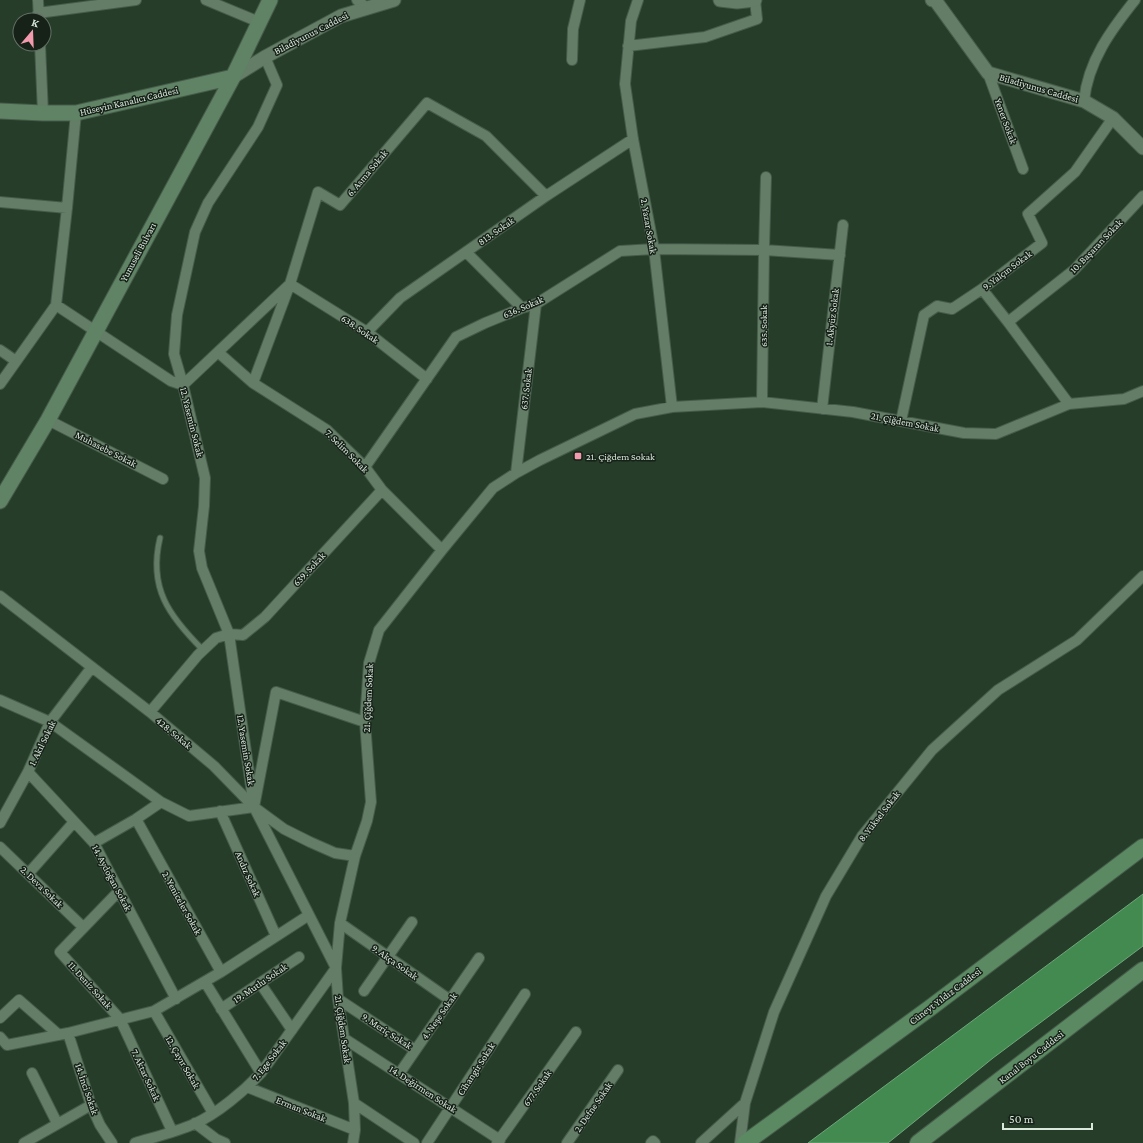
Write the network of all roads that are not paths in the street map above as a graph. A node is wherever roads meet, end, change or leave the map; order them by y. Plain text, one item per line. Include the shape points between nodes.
1 (38, 0) edge
2 (136, 0) edge
3 (206, 0) edge
4 (270, 0) edge
5 (394, 0) edge
6 (580, 0) edge
7 (638, 0) edge
8 (720, 0) edge
9 (755, 0) edge
10 (934, 0) edge
11 (1135, 0) edge
12 (736, 1) edge
13 (362, 4) edge
14 (38, 12) edge
15 (52, 15) edge
16 (259, 22) junction
17 (628, 46) junction
18 (40, 52) edge
19 (265, 58) junction
20 (572, 60) dead end
21 (988, 73) junction
22 (233, 77) junction
23 (1084, 101) junction
24 (0, 111) edge
25 (43, 113) junction
26 (76, 113) junction
27 (1113, 118) junction
28 (633, 139) junction
29 (1143, 148) edge
30 (1023, 169) dead end
31 (766, 177) dead end
32 (546, 196) junction
33 (1143, 196) edge
34 (0, 202) edge
35 (67, 208) junction
36 (843, 225) dead end
37 (654, 249) junction
38 (764, 250) junction
39 (466, 252) junction
40 (840, 255) junction
41 (290, 284) junction
42 (982, 289) junction
43 (536, 304) junction
44 (56, 305) junction
45 (522, 308) junction
46 (1008, 322) junction
47 (95, 331) junction
48 (367, 332) junction
49 (0, 350) edge
50 (219, 353) junction
51 (16, 361) junction
52 (427, 379) junction
53 (253, 383) junction
54 (0, 384) edge
55 (183, 385) junction
56 (1143, 391) edge
57 (762, 402) junction
58 (1069, 404) junction
59 (672, 407) junction
60 (822, 409) junction
61 (48, 420) junction
62 (901, 421) junction
63 (365, 467) junction
64 (516, 473) junction
65 (163, 479) dead end
66 (382, 490) junction
67 (0, 500) edge
68 (160, 538) dead end
69 (442, 550) junction
70 (1143, 576) edge
71 (0, 596) edge
72 (229, 634) junction
73 (203, 650) junction
74 (92, 667) junction
75 (0, 700) edge
76 (150, 712) junction
77 (50, 722) junction
78 (365, 722) junction
79 (28, 772) junction
80 (161, 802) junction
81 (254, 807) junction
82 (220, 811) junction
83 (136, 819) junction
84 (74, 822) junction
85 (0, 823) edge
86 (94, 843) junction
87 (0, 846) edge
88 (1143, 847) edge
89 (355, 856) junction
90 (28, 874) junction
91 (119, 891) junction
92 (309, 914) junction
93 (412, 922) dead end
94 (340, 923) junction
95 (83, 927) junction
96 (276, 936) junction
97 (299, 957) dead end
98 (388, 957) junction
99 (479, 958) dead end
100 (336, 968) junction
101 (1143, 970) edge
102 (221, 972) junction
103 (205, 982) junction
104 (260, 983) junction
105 (364, 991) dead end
106 (525, 994) dead end
107 (176, 999) junction
108 (338, 999) junction
109 (450, 1000) junction
110 (221, 1009) junction
111 (154, 1011) junction
112 (0, 1018) edge
113 (120, 1019) junction
114 (292, 1030) junction
115 (576, 1032) dead end
116 (64, 1034) junction
117 (345, 1039) junction
118 (2, 1043) edge
119 (415, 1050) junction
120 (618, 1070) dead end
121 (32, 1073) dead end
122 (261, 1073) junction
123 (399, 1074) junction
124 (247, 1087) junction
125 (354, 1103) junction
126 (745, 1103) junction
127 (91, 1105) junction
128 (452, 1108) junction
129 (213, 1113) junction
130 (58, 1123) junction
131 (195, 1124) junction
132 (355, 1130) junction
133 (172, 1131) junction
134 (499, 1141) edge
135 (218, 1142) edge
136 (24, 1143) edge
137 (112, 1143) edge
138 (135, 1143) edge
139 (353, 1143) edge
140 (414, 1143) edge
141 (427, 1143) edge
142 (567, 1143) edge
143 (651, 1143) edge
144 (655, 1143) edge
145 (701, 1143) edge
146 (740, 1143) edge
147 (745, 1143) edge
148 (918, 1143) edge

1 - 14 street
2 - 15 street
3 - 16 street
4 - 16 main road, Yunuseli Bulvarı
5 - 13 street, Biladiyunus Caddesi
6 - 20 street via 573,29
7 - 17 street, 2. Yazar Sokak via 631,21
8 - 12 street
9 - 12 street
9 - 17 street via 757,19 705,37
10 - 21 street, Biladiyunus Caddesi
11 - 23 street via 1118,21 1092,66
13 - 19 street, Biladiyunus Caddesi
16 - 22 main road, Yunuseli Bulvarı
17 - 28 street, 2. Yazar Sokak via 625,84
18 - 25 street
19 - 22 street, Biladiyunus Caddesi
19 - 55 street, 12. Yasemin Sokak via 277,85 258,127 208,202 195,232 177,315 174,354
21 - 23 street, Biladiyunus Caddesi
21 - 30 street, Yener Sokak
22 - 26 main road, Hüseyin Kanalıcı Caddesi
22 - 47 main road, Yunuseli Bulvarı
23 - 27 street, Biladiyunus Caddesi
24 - 25 main road, Hüseyin Kanalıcı Caddesi
25 - 26 main road, Hüseyin Kanalıcı Caddesi
26 - 35 street
27 - 29 street, Biladiyunus Caddesi
27 - 42 street, 9. Yalçın Sokak via 1075,172 1028,214 1042,243
28 - 32 street, 813. Sokak
28 - 37 street, 2. Yazar Sokak
31 - 38 street, 635. Sokak
32 - 39 street, 813. Sokak
32 - 41 street, 6. Asma Sokak via 486,136 427,103 340,205 318,192
33 - 46 street, 10. Başaran Sokak via 1074,270
34 - 35 street
35 - 44 street
36 - 40 street, 1. Akyüz Sokak
37 - 38 street, 636. Sokak
37 - 43 street, 636. Sokak via 620,252
37 - 59 street, 2. Yazar Sokak
38 - 40 street
38 - 57 street, 635. Sokak
39 - 45 street
39 - 48 street, 813. Sokak via 400,298
40 - 60 street, 1. Akyüz Sokak
41 - 48 street, 638. Sokak
41 - 50 street
41 - 53 street, 6. Asma Sokak
42 - 46 street
42 - 62 street, 9. Yalçın Sokak via 952,309 937,306 924,315
43 - 45 street, 636. Sokak
43 - 64 street, 637. Sokak
44 - 47 street
44 - 51 street
45 - 52 street, 636. Sokak via 456,337
46 - 58 street
47 - 55 street via 171,381
47 - 61 main road, Yunuseli Bulvarı
48 - 52 street, 638. Sokak
49 - 51 street
50 - 53 street, 7. Selim Sokak
50 - 55 street
51 - 54 street
52 - 63 street, 636. Sokak
53 - 63 street, 7. Selim Sokak via 327,430
55 - 72 street, 12. Yasemin Sokak via 206,478 200,551 202,568
56 - 58 street, 21. Çiğdem Sokak via 1124,399
57 - 59 street, 21. Çiğdem Sokak
57 - 60 street, 21. Çiğdem Sokak
58 - 62 street, 21. Çiğdem Sokak via 996,434 964,434
59 - 64 street, 21. Çiğdem Sokak via 635,414
60 - 62 street, 21. Çiğdem Sokak
61 - 65 street, Muhasebe Sokak
61 - 67 main road, Yunuseli Bulvarı
63 - 66 street, 7. Selim Sokak
64 - 69 street, 21. Çiğdem Sokak via 494,488
66 - 69 street, 7. Selim Sokak
66 - 72 street, 639. Sokak via 265,617 243,635
68 - 73 lane via 156,566 160,592 169,609
69 - 78 street, 21. Çiğdem Sokak via 378,630 369,663
70 - 126 street, 8. Yüksel Sokak via 1077,640 998,690 932,750 862,836 826,896 774,1012
71 - 74 street, 428. Sokak
72 - 73 street, 639. Sokak via 216,638
72 - 81 street, 12. Yasemin Sokak
73 - 76 street, 639. Sokak
74 - 76 street, 428. Sokak
74 - 77 street, 1. Akıl Sokak
75 - 77 street
76 - 81 street, 428. Sokak via 214,766
77 - 79 street, 1. Akıl Sokak
77 - 80 street
78 - 81 street via 276,692
78 - 89 street, 21. Çiğdem Sokak via 371,802
79 - 84 street, 14. Aydoğan Sokak
79 - 85 street, 1. Akıl Sokak
80 - 82 street via 189,816
80 - 83 street
81 - 82 street
81 - 89 street, 428. Sokak via 284,829 310,842 335,853
81 - 92 street
82 - 96 street, Andız Sokak
83 - 86 street
83 - 102 street, 2. Yeniceler Sokak
84 - 86 street, 14. Aydoğan Sokak
84 - 90 street
86 - 91 street, 14. Aydoğan Sokak
87 - 90 street, 2. Deva Sokak
88 - 147 main road, Cüneyt Yıldız Caddesi via 930,1008
89 - 94 street, 21. Çiğdem Sokak
90 - 95 street, 2. Deva Sokak
91 - 95 street
91 - 107 street, 14. Aydoğan Sokak
92 - 96 street
92 - 100 street
93 - 98 street
94 - 98 street, 9. Akça Sokak
94 - 100 street, 21. Çiğdem Sokak
95 - 113 street, 11. Deniz Sokak via 60,952
96 - 102 street
97 - 104 street, 19. Mutlu Sokak
98 - 105 street
98 - 109 street, 9. Akça Sokak
99 - 109 street, 4. Neşe Sokak
100 - 108 street, 21. Çiğdem Sokak
100 - 114 street, 7. Ege Sokak
101 - 148 main road, Kanal Boyu Caddesi
102 - 103 street
103 - 107 street
103 - 110 street
104 - 110 street, 19. Mutlu Sokak
104 - 114 street
106 - 128 street, Cihangir Sokak
107 - 111 street
108 - 117 street, 21. Çiğdem Sokak
108 - 119 street, 9. Meriç Sokak
109 - 119 street, 4. Neşe Sokak
110 - 122 street
111 - 113 street
111 - 129 street, 12. Çayır Sokak
112 - 116 street via 19,1000
113 - 116 street
113 - 133 street, 7. Aktar Sokak
114 - 122 street, 7. Ege Sokak
115 - 134 street, 677. Sokak
116 - 118 street
116 - 127 street, 14. İnci Sokak
117 - 123 street, 14. Değirmen Sokak
117 - 125 street, 21. Çiğdem Sokak
119 - 123 street, 4. Neşe Sokak
120 - 142 street, 2. Defne Sokak
121 - 130 street
122 - 124 street, 7. Ege Sokak
123 - 128 street, 14. Değirmen Sokak
124 - 129 street, 7. Ege Sokak
124 - 132 street, Erman Sokak
125 - 132 street, 21. Çiğdem Sokak
125 - 140 street
126 - 145 street
126 - 146 street, 8. Yüksel Sokak
127 - 130 street
127 - 137 street, 14. İnci Sokak
128 - 134 street, 14. Değirmen Sokak
128 - 141 street, Cihangir Sokak
129 - 131 street, 7. Ege Sokak
130 - 136 street
131 - 133 street, 7. Ege Sokak
131 - 135 street
132 - 139 street, 21. Çiğdem Sokak
133 - 138 street, 7. Ege Sokak
143 - 144 street

